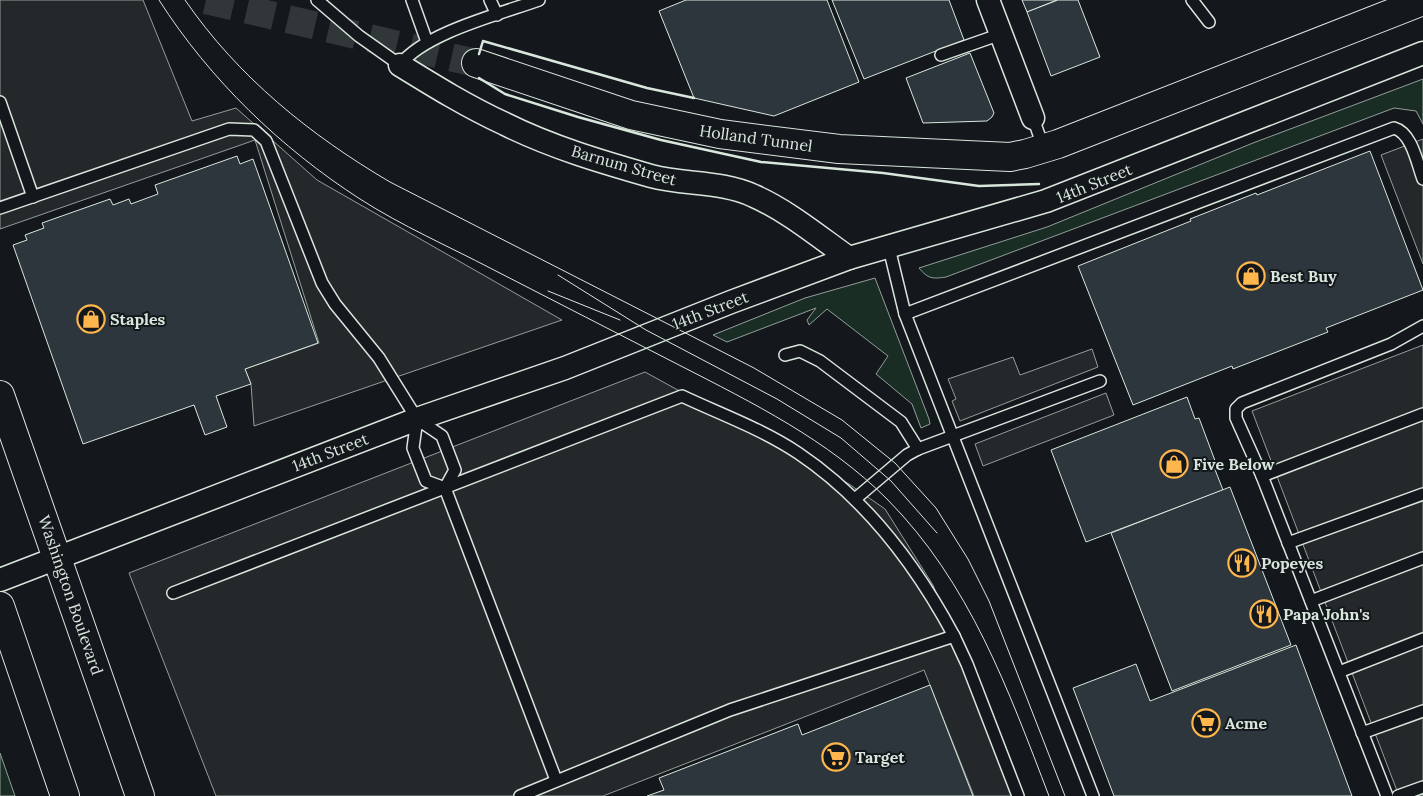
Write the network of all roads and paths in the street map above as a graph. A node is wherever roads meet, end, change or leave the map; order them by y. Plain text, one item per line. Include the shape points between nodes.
1 (317, 0) edge
2 (412, 0) edge
3 (490, 0) edge
4 (539, 0) edge
5 (988, 0) edge
6 (1192, 0) edge
7 (1423, 1) edge
8 (497, 15) junction
9 (1209, 22) dead end
10 (1001, 34) junction
11 (427, 42) junction
12 (1423, 53) edge
13 (942, 55) dead end
14 (476, 63) tunnel mouth
15 (400, 65) junction
16 (0, 102) edge
17 (1033, 118) joint
18 (1044, 149) junction
19 (1423, 179) edge
20 (33, 196) junction
21 (0, 208) edge
22 (889, 248) junction
23 (849, 258) junction
24 (905, 314) junction
25 (1423, 326) edge
26 (785, 355) dead end
27 (1100, 381) dead end
28 (0, 395) edge
29 (1423, 414) edge
30 (417, 419) junction
31 (952, 436) junction
32 (918, 449) junction
33 (1262, 476) junction
34 (445, 488) junction
35 (1423, 494) edge
36 (855, 499) junction
37 (1288, 543) junction
38 (58, 557) junction
39 (1423, 558) edge
40 (0, 580) edge
41 (173, 594) dead end
42 (1311, 601) junction
43 (0, 606) edge
44 (954, 636) junction
45 (1423, 639) edge
46 (1339, 672) junction
47 (1423, 711) edge
48 (1362, 733) junction
49 (556, 780) junction
50 (1423, 787) edge
51 (65, 796) edge
52 (140, 796) edge
53 (520, 796) edge
54 (1018, 796) edge
55 (1093, 796) edge
56 (1387, 796) edge
57 (1398, 796) edge

1 - 15 lane
2 - 11 lane
3 - 8 lane
4 - 8 lane
5 - 10 street
6 - 9 lane
7 - 18 main road
8 - 11 lane
10 - 13 lane
10 - 17 street
11 - 15 lane via 411,52
12 - 22 street, 14th Street via 1046,202
14 - 18 main road, Holland Tunnel via 631,115 750,139 839,149 997,157
15 - 23 street, Barnum Street via 506,125 563,148 653,176 720,186 754,196
16 - 20 lane
17 - 18 lane
19 - 24 lane via 1406,136 1394,128
20 - 21 lane
20 - 30 lane via 229,128 254,130 266,141 322,283 335,304 380,358
22 - 23 street, 14th Street
22 - 24 lane
23 - 30 street, 14th Street via 565,368
24 - 31 lane
25 - 33 lane via 1391,344 1242,403 1236,409 1236,418
26 - 32 lane via 800,351 860,389 901,422
27 - 31 lane
28 - 38 main road, Washington Boulevard
29 - 33 lane
30 - 34 lane via 413,448 426,481
30 - 34 lane via 442,436 455,470
30 - 38 street, 14th Street
31 - 32 lane
31 - 55 lane
32 - 36 lane
33 - 37 lane
34 - 36 lane via 682,396 797,452
34 - 41 lane
34 - 49 lane
35 - 37 lane
36 - 44 lane via 910,566
37 - 42 lane
38 - 40 street, 14th Street
38 - 52 main road, Washington Boulevard
39 - 42 lane
42 - 46 lane
43 - 51 main road
44 - 49 lane via 730,710
44 - 54 lane
45 - 46 lane
46 - 48 lane
47 - 48 lane
48 - 56 lane
49 - 53 lane
50 - 57 lane

